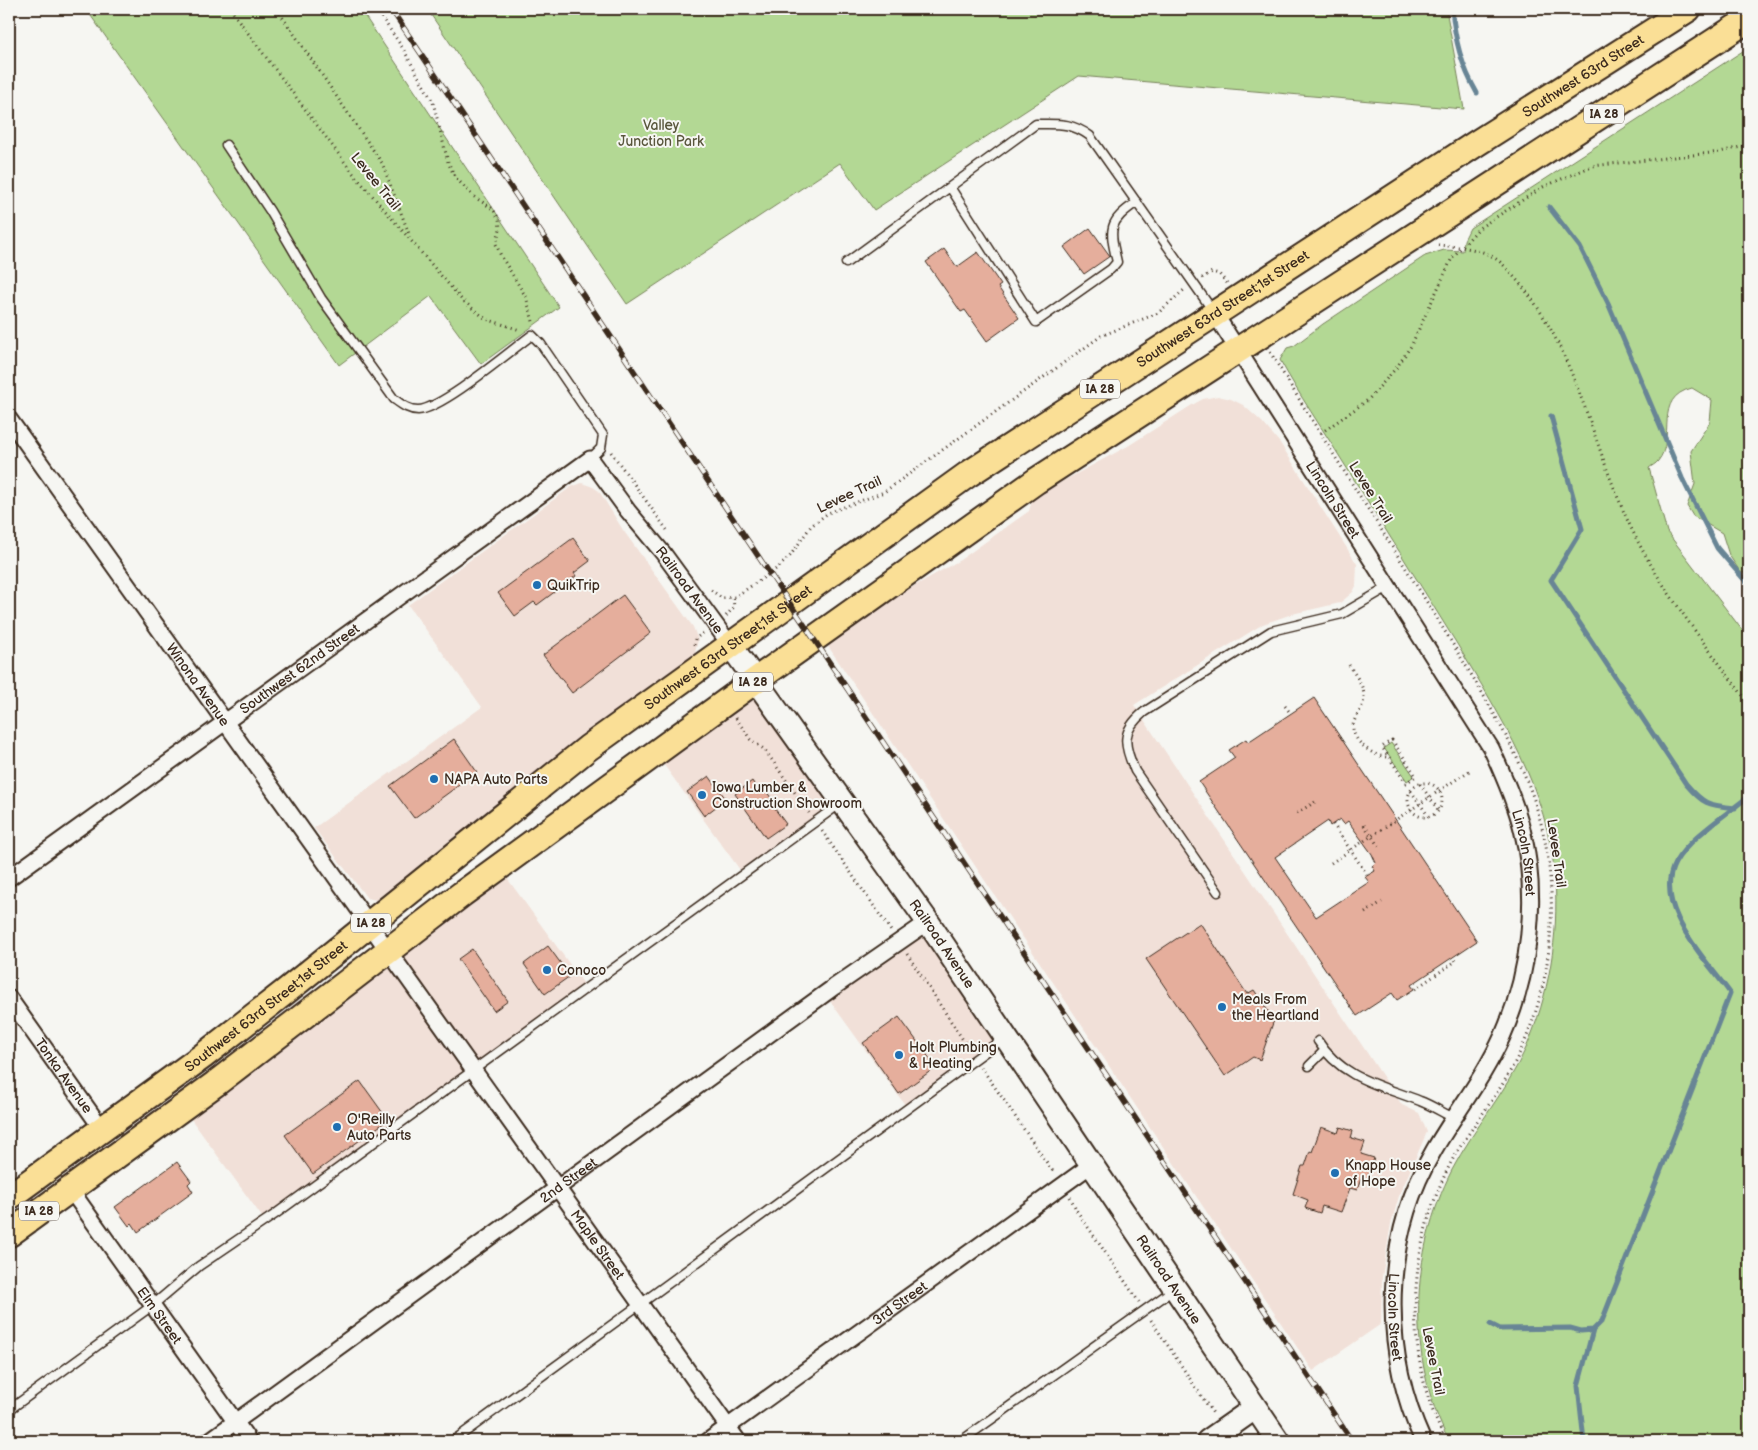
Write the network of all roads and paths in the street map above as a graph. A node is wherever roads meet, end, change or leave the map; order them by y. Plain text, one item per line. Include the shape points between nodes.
1 (230, 9) edge
2 (277, 9) edge
3 (376, 9) edge
4 (1688, 9) edge
5 (1749, 19) edge
6 (1477, 143) joint
7 (226, 145) dead end
8 (1749, 145) edge
9 (950, 187) junction
10 (1137, 202) junction
11 (412, 242) junction
12 (1435, 245) dead end
13 (846, 263) dead end
14 (1207, 274) dead end
15 (1228, 284) dead end
16 (1183, 291) dead end
17 (1216, 314) junction
18 (532, 335) junction
19 (541, 344) junction
20 (1239, 351) junction
21 (1278, 366) dead end
22 (9, 419) edge
23 (1321, 434) junction
24 (603, 441) junction
25 (590, 459) junction
26 (668, 532) dead end
27 (1390, 586) junction
28 (709, 588) dead end
29 (733, 598) junction
30 (726, 616) dead end
31 (731, 646) junction
32 (1349, 665) dead end
33 (756, 680) junction
34 (1749, 704) edge
35 (1285, 706) dead end
36 (1291, 714) dead end
37 (225, 721) junction
38 (1389, 757) junction
39 (1472, 769) dead end
40 (1411, 780) junction
41 (1420, 784) junction
42 (1415, 786) junction
43 (1411, 790) junction
44 (1439, 791) junction
45 (1430, 797) junction
46 (842, 801) junction
47 (1315, 802) dead end
48 (1420, 804) junction
49 (1410, 810) junction
50 (1439, 810) junction
51 (1298, 813) dead end
52 (1429, 817) junction
53 (1333, 824) dead end
54 (1364, 824) dead end
55 (1372, 836) junction
56 (1379, 846) dead end
57 (1351, 850) junction
58 (1331, 863) dead end
59 (1368, 876) dead end
60 (9, 878) edge
61 (1218, 892) dead end
62 (1382, 902) dead end
63 (1364, 913) dead end
64 (928, 922) junction
65 (370, 924) junction
66 (388, 950) junction
67 (1454, 957) dead end
68 (1415, 988) dead end
69 (9, 998) edge
70 (1005, 1037) junction
71 (1318, 1041) dead end
72 (1324, 1051) junction
73 (1309, 1066) dead end
74 (474, 1070) junction
75 (1454, 1118) junction
76 (102, 1129) junction
77 (1091, 1165) junction
78 (558, 1188) junction
79 (70, 1189) junction
80 (9, 1196) edge
81 (9, 1234) edge
82 (1175, 1289) junction
83 (640, 1304) junction
84 (153, 1306) junction
85 (1255, 1408) junction
86 (9, 1410) edge
87 (236, 1422) junction
88 (728, 1427) junction
89 (1749, 1435) edge
90 (209, 1441) edge
91 (249, 1441) edge
92 (454, 1441) edge
93 (708, 1441) edge
94 (738, 1441) edge
95 (961, 1441) edge
96 (1208, 1441) edge
97 (1278, 1441) edge
98 (1422, 1441) edge
99 (1446, 1441) edge
100 (1747, 1441) edge

1 - 11 path, Levee Trail via 352,172
2 - 11 path via 382,163
3 - 19 path via 433,102 455,177 473,196 493,209 499,219 496,244 526,298
4 - 6 main road, Southwest 63rd Street / IA 28
5 - 20 main road, IA 28
6 - 17 main road, Southwest 63rd Street;1st Street / IA 28
7 - 18 lane via 270,211 326,306 384,387 406,407 419,410 431,406 471,382
8 - 23 path via 1720,152 1592,166 1543,187 1479,228 1452,258 1411,346 1392,372 1368,400
9 - 10 lane via 1036,124 1064,124 1077,126 1090,136
9 - 10 lane via 1036,322 1117,262 1113,222
9 - 13 lane
10 - 17 lane
11 - 18 path, Levee Trail via 476,312
12 - 34 path via 1474,249 1493,257 1525,289 1543,315 1562,353 1643,551
14 - 15 path via 1219,274
16 - 29 path, Levee Trail via 1158,313 1101,336 884,492 828,513 811,526 785,562
17 - 20 street, Lincoln Street
17 - 31 main road, Southwest 63rd Street;1st Street / IA 28 via 967,475
18 - 19 lane
19 - 24 lane via 598,425
20 - 27 street, Lincoln Street
20 - 33 main road, IA 28 via 1036,481
21 - 23 path, Levee Trail
22 - 37 street, Winona Avenue
23 - 99 path, Levee Trail via 1441,624 1519,758 1540,813 1549,866 1551,918 1548,953 1542,988 1532,1018 1512,1068 1454,1158 1435,1200 1421,1246 1416,1294 1418,1347 1429,1399
24 - 25 lane
24 - 26 path
25 - 31 street, Railroad Avenue
25 - 37 street, Southwest 62nd Street
27 - 61 lane via 1342,614 1271,631 1132,722 1126,735 1127,752 1135,771
27 - 75 street, Lincoln Street via 1491,748 1522,830 1528,875 1530,919 1512,1010 1493,1053
28 - 29 path via 722,598
29 - 30 path via 734,607
31 - 33 main road, Railroad Avenue
31 - 65 main road, Southwest 63rd Street;1st Street / IA 28 via 588,748
32 - 38 path via 1362,686 1364,696 1354,733 1369,751 1381,758
33 - 46 main road, Railroad Avenue
33 - 66 main road, IA 28
35 - 36 path
37 - 60 street, Southwest 62nd Street
37 - 65 street, Winona Avenue
38 - 40 path via 1406,783
38 - 40 path via 1382,747 1392,740 1416,776
39 - 44 path
40 - 42 path
41 - 42 path
41 - 44 path via 1428,783
41 - 45 path
42 - 43 path
43 - 48 path
43 - 49 path via 1407,799
44 - 45 path
44 - 50 path via 1442,801
45 - 48 path
45 - 50 path
46 - 64 main road, Railroad Avenue
46 - 74 lane
47 - 51 path
48 - 49 path
48 - 52 path
49 - 52 path via 1420,817
49 - 55 path
50 - 52 path
53 - 57 path
54 - 55 path
55 - 56 path
55 - 57 path
57 - 58 path
57 - 59 path
62 - 63 path
64 - 70 main road, Railroad Avenue
64 - 78 street, 2nd Street
65 - 66 street, Winona Avenue
65 - 76 main road, Southwest 63rd Street;1st Street / IA 28 via 202,1056
66 - 74 street, Maple Street
66 - 79 main road, IA 28 via 238,1067
67 - 68 path via 1456,961
69 - 76 street, Tonka Avenue
70 - 77 main road, Railroad Avenue
70 - 83 lane
71 - 72 lane
72 - 73 lane
72 - 75 lane via 1363,1080 1422,1101
74 - 78 street, Maple Street
74 - 84 lane via 274,1215 213,1255
75 - 98 street, Lincoln Street via 1433,1151 1404,1219 1393,1289 1392,1318 1398,1365 1408,1409
76 - 80 main road, Southwest 63rd Street;1st Street / IA 28
77 - 82 main road, Railroad Avenue
77 - 88 street, 3rd Street
78 - 83 street, Maple Street
78 - 87 street, 2nd Street
79 - 81 main road, IA 28
79 - 84 street, Elm Street
82 - 85 main road, Railroad Avenue
82 - 95 lane
83 - 88 street, Maple Street
83 - 92 lane
84 - 86 lane
84 - 87 street, Elm Street
85 - 96 main road
85 - 97 main road, Railroad Avenue
87 - 90 street, 2nd Street
87 - 91 street, Elm Street
88 - 93 street, 3rd Street
88 - 94 street, Maple Street
89 - 100 path

